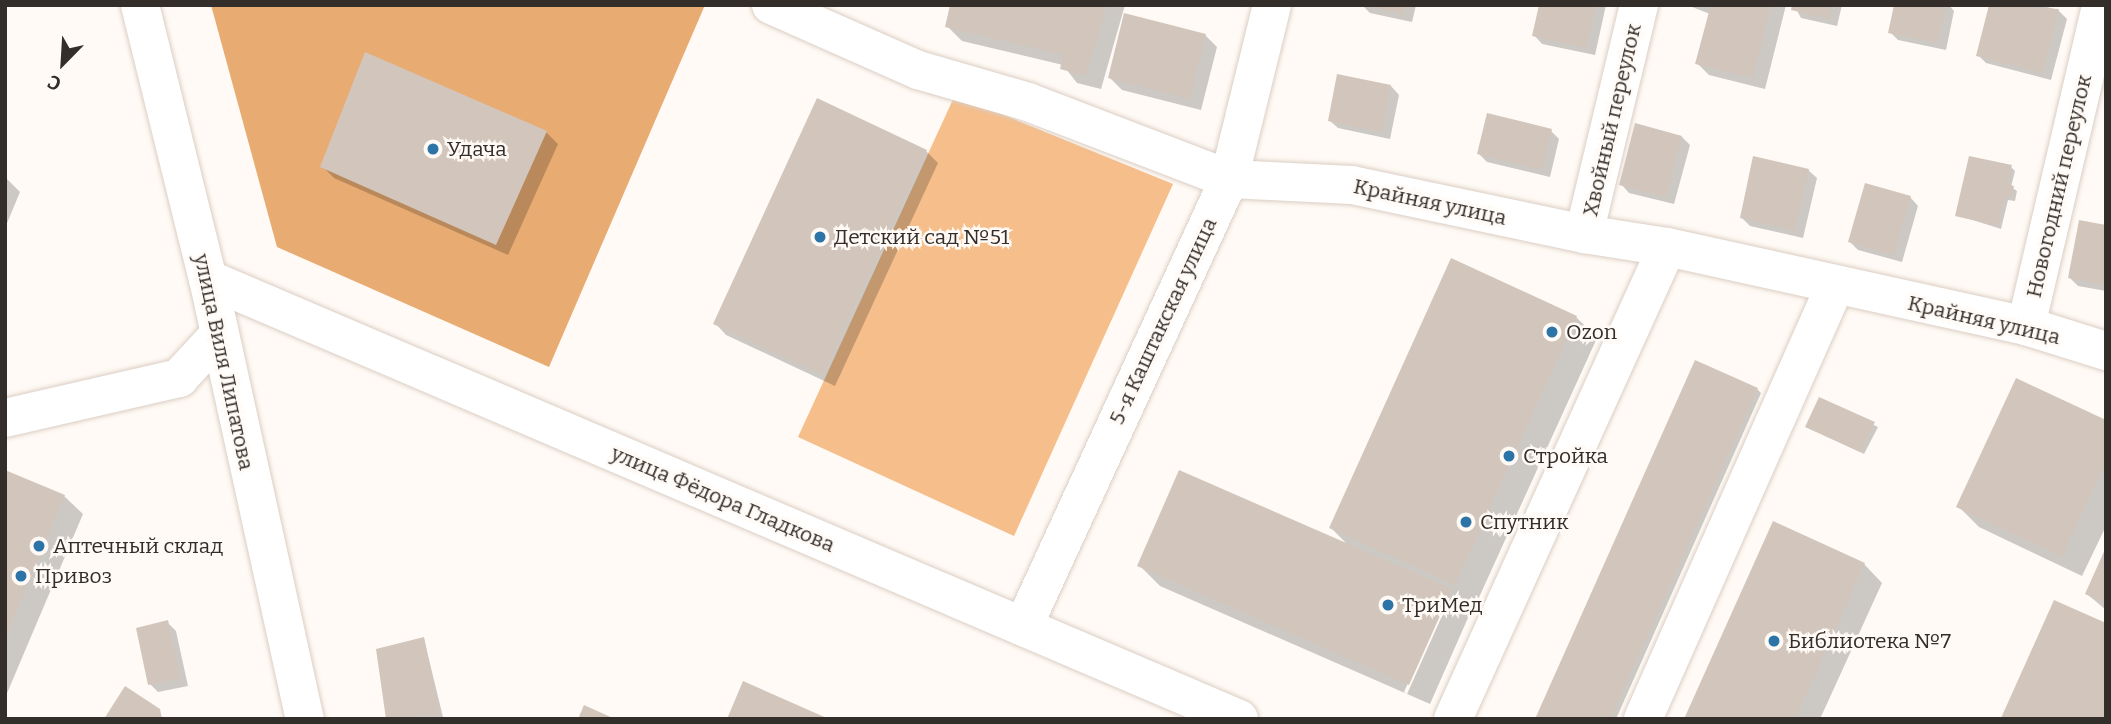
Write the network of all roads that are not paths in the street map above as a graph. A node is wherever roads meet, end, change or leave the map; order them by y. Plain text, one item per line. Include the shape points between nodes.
1 (140, 5) edge
2 (771, 5) edge
3 (1272, 5) edge
4 (1639, 5) edge
5 (2101, 5) edge
6 (1229, 179) junction
7 (1584, 234) junction
8 (1667, 247) junction
9 (208, 279) junction
10 (1833, 287) junction
11 (2026, 326) junction
12 (217, 337) junction
13 (2106, 351) edge
14 (5, 418) edge
15 (1023, 626) junction
16 (1174, 706) edge
17 (305, 719) edge
18 (1239, 719) edge
19 (1453, 719) edge
20 (1643, 719) edge

1 - 9 street, улица Виля Липатова
2 - 6 street, Крайняя улица via 918,70 1028,102
3 - 6 street, 5-я Каштакская улица
4 - 7 street, Хвойный переулок
5 - 11 street, Новогодний переулок
6 - 7 street, Крайняя улица via 1352,185
6 - 15 street, 5-я Каштакская улица
7 - 8 street, Крайняя улица
8 - 10 street, Крайняя улица
8 - 19 street
9 - 12 street, улица Виля Липатова
9 - 15 street, улица Фёдора Гладкова
10 - 11 street, Крайняя улица
10 - 20 street
11 - 13 street, Крайняя улица
12 - 14 street via 179,378
12 - 17 street, улица Виля Липатова
15 - 16 street, улица Фёдора Гладкова
16 - 18 street, улица Фёдора Гладкова

